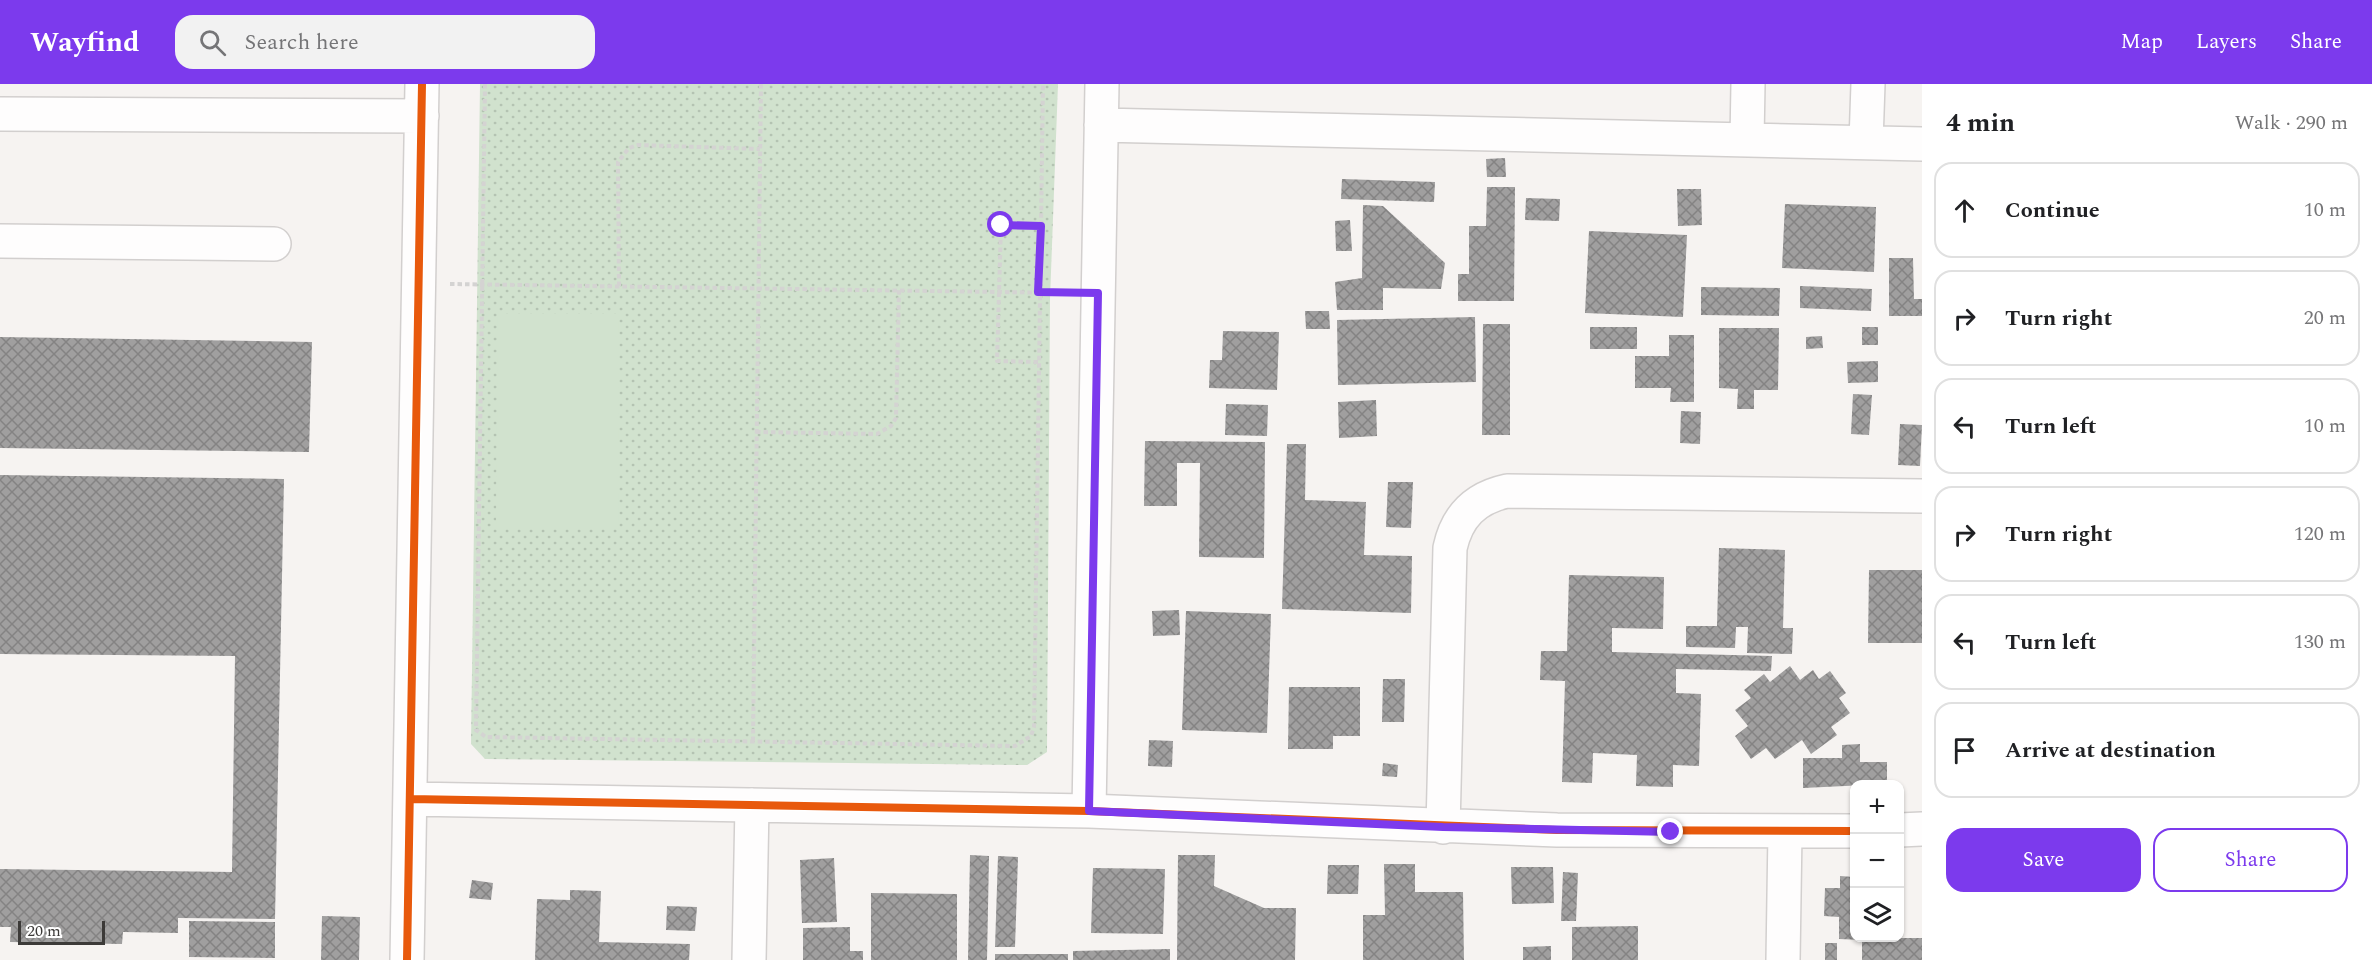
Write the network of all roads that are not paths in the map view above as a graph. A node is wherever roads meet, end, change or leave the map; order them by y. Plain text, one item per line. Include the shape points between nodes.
1 (1102, 84) edge
2 (1748, 84) edge
3 (1868, 84) edge
4 (422, 100) edge
5 (0, 114) edge
6 (1101, 125) junction
7 (1747, 140) junction
8 (1866, 142) junction
9 (1922, 144) edge
10 (0, 241) edge
11 (274, 244) dead end
12 (1922, 496) edge
13 (410, 799) junction
14 (752, 805) junction
15 (1089, 811) junction
16 (1443, 827) junction
17 (1922, 829) edge
18 (1904, 830) edge
19 (1850, 831) edge
20 (1785, 832) junction
21 (407, 960) edge
22 (749, 960) edge
23 (1783, 960) edge

1 - 6 street
2 - 7 street
3 - 8 street
4 - 5 street
4 - 13 street
6 - 7 street
6 - 15 street
7 - 8 street
8 - 9 street
10 - 11 street
12 - 16 street via 1507,491 1490,494 1475,503 1462,516 1450,548
13 - 14 street
13 - 21 street
14 - 15 street
14 - 22 street
15 - 16 street
16 - 20 street
17 - 18 street
19 - 20 street
20 - 23 street

